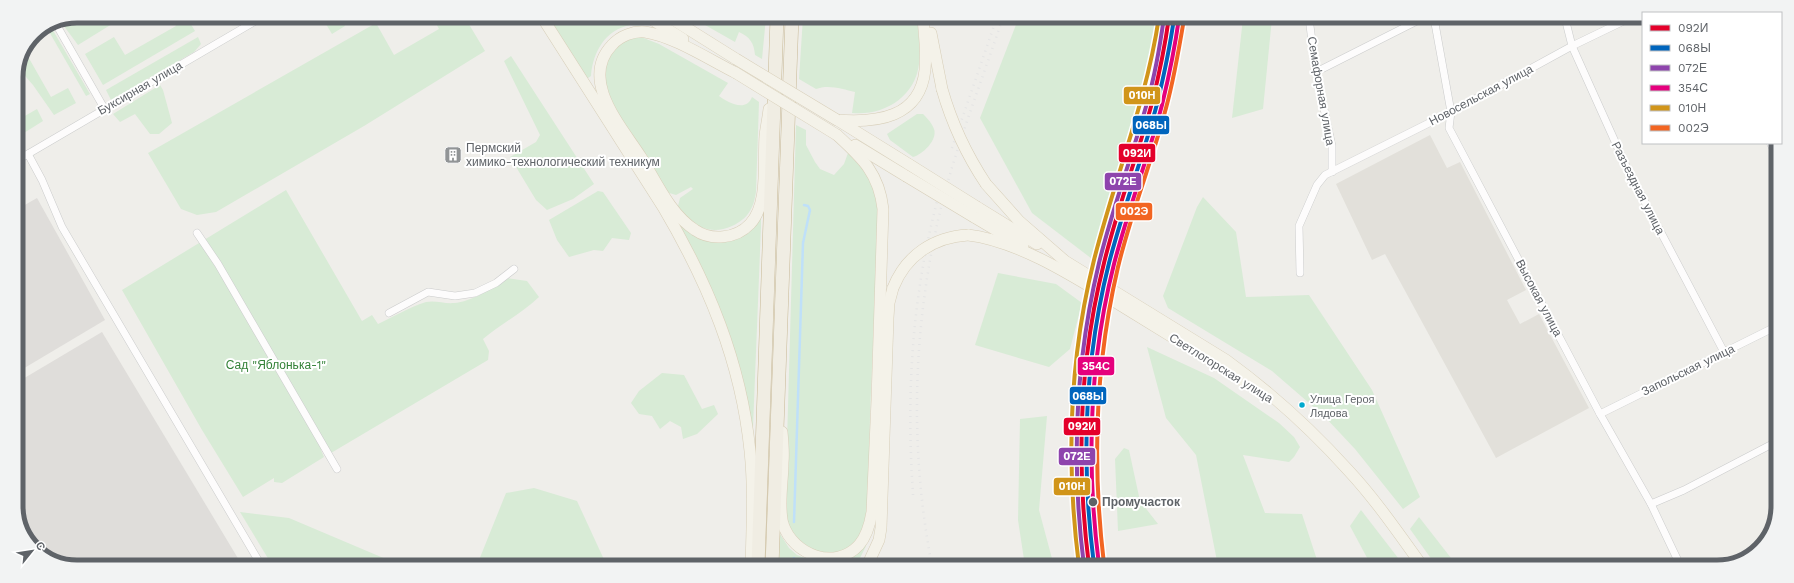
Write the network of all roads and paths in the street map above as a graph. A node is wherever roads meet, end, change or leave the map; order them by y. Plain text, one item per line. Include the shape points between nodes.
1 (252, 23) edge
2 (546, 23) edge
3 (657, 23) edge
4 (679, 23) edge
5 (682, 23) edge
6 (776, 23) edge
7 (792, 23) edge
8 (924, 23) edge
9 (930, 23) edge
10 (1310, 23) edge
11 (1413, 23) edge
12 (1435, 23) edge
13 (1566, 23) edge
14 (1620, 23) edge
15 (57, 27) edge
16 (696, 34) junction
17 (1572, 46) junction
18 (775, 69) junction
19 (1316, 72) junction
20 (736, 73) junction
21 (104, 108) junction
22 (1450, 112) junction
23 (837, 120) junction
24 (837, 135) junction
25 (28, 154) junction
26 (23, 157) edge
27 (908, 171) junction
28 (1332, 172) junction
29 (197, 233) dead end
30 (1063, 265) junction
31 (514, 269) dead end
32 (1300, 273) dead end
33 (389, 313) dead end
34 (1771, 329) edge
35 (1724, 352) junction
36 (779, 358) junction
37 (1600, 414) junction
38 (1771, 445) edge
39 (337, 469) dead end
40 (1651, 504) junction
41 (257, 560) edge
42 (751, 560) edge
43 (758, 560) edge
44 (772, 560) edge
45 (870, 560) edge
46 (1418, 560) edge
47 (1678, 560) edge

1 - 21 street, Буксирная улица
2 - 42 main road via 663,207 696,267 714,307 740,386 750,450 753,489
3 - 20 main road
4 - 16 main road
5 - 16 main road
6 - 18 highway
7 - 36 highway
8 - 23 main road via 925,71 923,83 914,99 890,117 868,121
9 - 30 main road, bridge via 942,89 958,136 986,184
10 - 19 street, Семафорная улица
11 - 19 street
12 - 22 street, Высокая улица
13 - 17 street, Разъездная улица
14 - 17 street, Новосельская улица
15 - 21 street
16 - 23 main road, bridge
17 - 22 street, Новосельская улица
17 - 35 street, Разъездная улица via 1626,166
18 - 20 main road via 765,135 760,207 756,216 744,229 730,236 715,238 695,230 683,220 671,204 611,110 602,90 599,70 602,59 614,43 632,33 644,32 668,39
18 - 43 highway
19 - 28 street, Семафорная улица via 1332,146
20 - 24 main road, bridge
21 - 25 street, Буксирная улица
22 - 28 street, Новосельская улица
22 - 37 street, Высокая улица via 1449,128
23 - 27 main road
24 - 27 main road
24 - 36 main road via 861,157 877,180 883,209 872,512 863,539 844,556 827,558 808,554 790,539 782,523 784,460
25 - 26 street, Буксирная улица
25 - 41 street via 62,227
27 - 30 main road, bridge
28 - 32 street via 1325,175 1318,184 1298,226
29 - 39 street via 218,264
30 - 45 main road, bridge via 999,242 968,235 946,238 929,245 903,268 889,303 881,528 877,546
30 - 46 main road, Светлогорская улица via 1159,324 1226,360 1247,376 1285,408 1349,471
31 - 33 street via 496,283 475,293 455,296 428,292
34 - 35 street, Запольская улица
35 - 37 street, Запольская улица
36 - 44 highway
37 - 40 street, Высокая улица
38 - 40 street via 1684,490
40 - 47 street, Высокая улица

